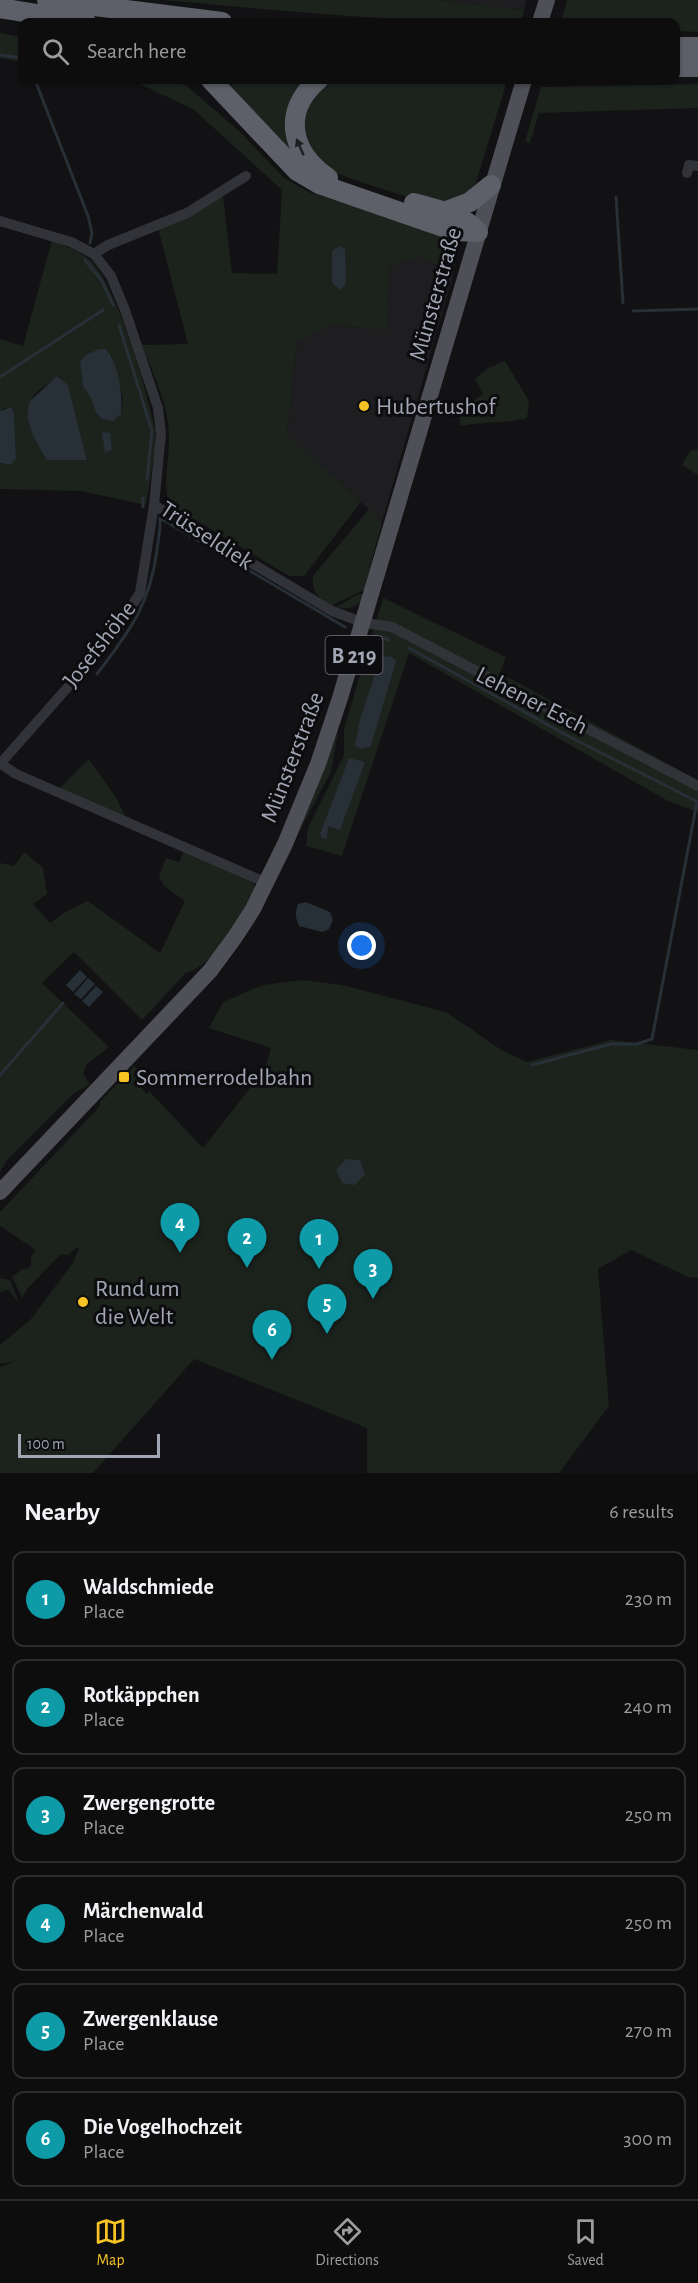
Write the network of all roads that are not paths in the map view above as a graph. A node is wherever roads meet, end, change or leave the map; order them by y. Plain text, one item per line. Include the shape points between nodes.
1 (547, 0) edge
2 (0, 8) edge
3 (57, 13) edge
4 (73, 18) edge
5 (149, 18) edge
6 (541, 18) edge
7 (680, 67) edge
8 (698, 68) edge
9 (215, 84) edge
10 (313, 84) edge
11 (523, 84) edge
12 (698, 166) edge
13 (687, 173) dead end
14 (246, 176) dead end
15 (491, 185) junction
16 (444, 212) junction
17 (0, 221) edge
18 (478, 232) junction
19 (94, 254) junction
20 (154, 505) junction
21 (364, 622) junction
22 (1, 764) edge
23 (698, 786) edge
24 (267, 883) junction
25 (0, 1192) edge

1 - 6 main road
2 - 3 highway
3 - 4 highway
3 - 5 highway
7 - 8 highway
9 - 18 highway via 277,152 319,184 455,231
16 -> 10 highway via 327,177 309,163 296,137 295,118 300,102
11 - 15 main road, Münsterstraße / B 219
12 - 13 street via 689,165
14 - 19 street via 187,213
15 - 16 highway via 470,202
15 - 18 main road, Münsterstraße / B 219
16 - 18 highway via 468,220
17 - 19 street, Trüsseldiek via 71,242
18 - 21 main road, Münsterstraße / B 219
19 - 20 street, Trüsseldiek via 111,276 158,408 161,452
20 - 21 street, Trüsseldiek via 298,592
20 - 22 street, Josefshöhe via 140,593 112,637
21 - 23 street, Lehener Esch via 392,627
21 - 24 main road, Münsterstraße / B 219 via 318,764
22 - 24 street, Josefshöhe via 16,774
24 - 25 main road, Münsterstraße / B 219 via 210,971

